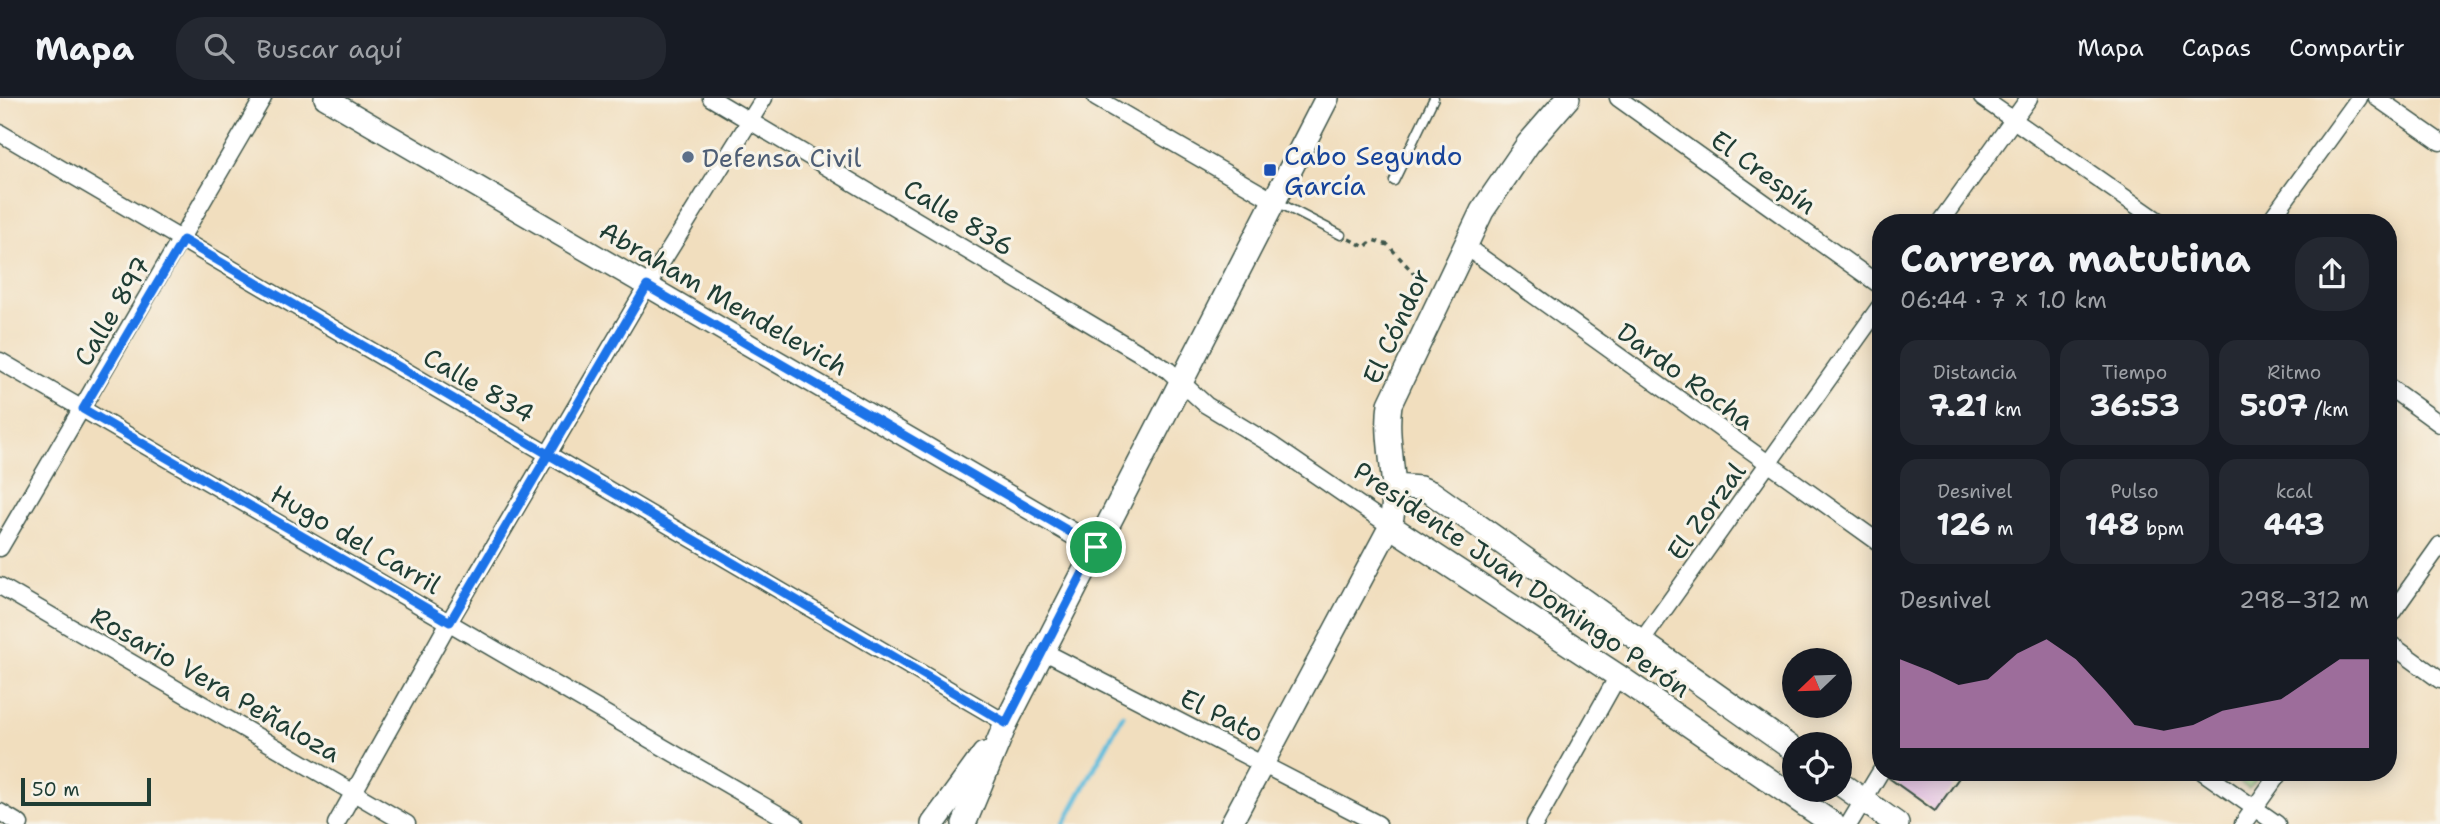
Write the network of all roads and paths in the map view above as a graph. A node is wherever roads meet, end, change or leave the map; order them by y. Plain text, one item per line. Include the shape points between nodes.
1 (263, 98) edge
2 (324, 98) edge
3 (711, 98) edge
4 (764, 98) edge
5 (1096, 98) edge
6 (1327, 98) edge
7 (1434, 98) edge
8 (1568, 98) edge
9 (1618, 98) edge
10 (1982, 98) edge
11 (2029, 98) edge
12 (2359, 98) edge
13 (2377, 98) edge
14 (2013, 120) junction
15 (750, 121) junction
16 (0, 132) edge
17 (2440, 142) edge
18 (1394, 181) dead end
19 (1274, 201) junction
20 (1946, 214) edge
21 (2148, 214) edge
22 (2275, 214) edge
23 (1341, 235) joint
24 (183, 240) junction
25 (1464, 245) junction
26 (1872, 279) edge
27 (1420, 280) dead end
28 (647, 286) junction
29 (1872, 318) edge
30 (0, 360) edge
31 (1181, 382) junction
32 (2397, 393) edge
33 (83, 409) junction
34 (2440, 424) edge
35 (550, 455) junction
36 (1769, 466) junction
37 (1394, 486) junction
38 (1390, 526) junction
39 (1872, 538) edge
40 (2440, 545) edge
41 (1096, 547) junction
42 (0, 548) edge
43 (0, 586) edge
44 (2397, 606) edge
45 (450, 622) junction
46 (1641, 642) junction
47 (2397, 649) edge
48 (1043, 651) junction
49 (1618, 676) junction
50 (2440, 680) edge
51 (1006, 723) junction
52 (1782, 742) edge
53 (1263, 763) junction
54 (1874, 781) edge
55 (2216, 781) edge
56 (2274, 781) edge
57 (1852, 792) edge
58 (354, 793) junction
59 (1862, 799) junction
60 (2254, 808) junction
61 (0, 812) edge
62 (20, 824) edge
63 (336, 824) edge
64 (407, 824) edge
65 (795, 824) edge
66 (933, 824) edge
67 (964, 824) edge
68 (1231, 824) edge
69 (1378, 824) edge
70 (1535, 824) edge
71 (1833, 824) edge
72 (1849, 824) edge
73 (1897, 824) edge
74 (2243, 824) edge
75 (2277, 824) edge

1 - 24 street, Calle 897
2 - 28 street, Abraham Mendelevich
3 - 15 street, Calle 836
4 - 15 street
5 - 19 street
6 - 19 main road
7 - 18 lane
8 - 25 main road, El Cóndor via 1528,144
9 - 26 street, El Crespín
10 - 14 street
11 - 14 street
12 - 22 street
13 - 17 street
14 - 20 street
14 - 21 street
15 - 28 street
15 - 31 street, Calle 836 via 1168,370
16 - 24 street, Calle 834
19 - 23 lane
19 - 31 main road
23 - 27 path via 1365,247 1373,240 1388,245
24 - 33 street, Calle 897
24 - 35 street, Calle 834
25 - 36 street, Dardo Rocha
25 - 37 main road, El Cóndor via 1390,404
28 - 35 street
28 - 41 street, Abraham Mendelevich
29 - 36 street, El Zorzal
30 - 33 street, Hugo del Carril
31 - 38 street, Presidente Juan Domingo Perón via 1206,405
31 - 41 main road
32 - 34 street
33 - 42 street, Calle 897
33 - 45 street, Hugo del Carril
35 - 45 street
35 - 51 street, Calle 834
36 - 39 street, Dardo Rocha
36 - 46 street, El Zorzal
37 - 38 main road, El Cóndor
37 - 46 main road, Presidente Juan Domingo Perón via 1432,493
38 - 49 main road, Presidente Juan Domingo Perón
38 - 53 street, El Cóndor
40 - 44 street
41 - 48 main road
43 - 58 street, Rosario Vera Peñaloza
45 - 58 street
45 - 65 street, Hugo del Carril
46 - 52 main road, Presidente Juan Domingo Perón
47 - 50 street
48 - 51 main road
48 - 53 street, El Pato
49 - 70 street
49 - 71 main road, Presidente Juan Domingo Perón
51 - 66 main road
51 - 67 main road
53 - 68 street, El Cóndor
53 - 69 street, El Pato
54 - 59 street
55 - 60 street
56 - 60 street
57 - 59 main road
58 - 63 street
58 - 64 street, Rosario Vera Peñaloza
59 - 72 street
59 - 73 main road
60 - 74 street
60 - 75 street
61 - 62 street

